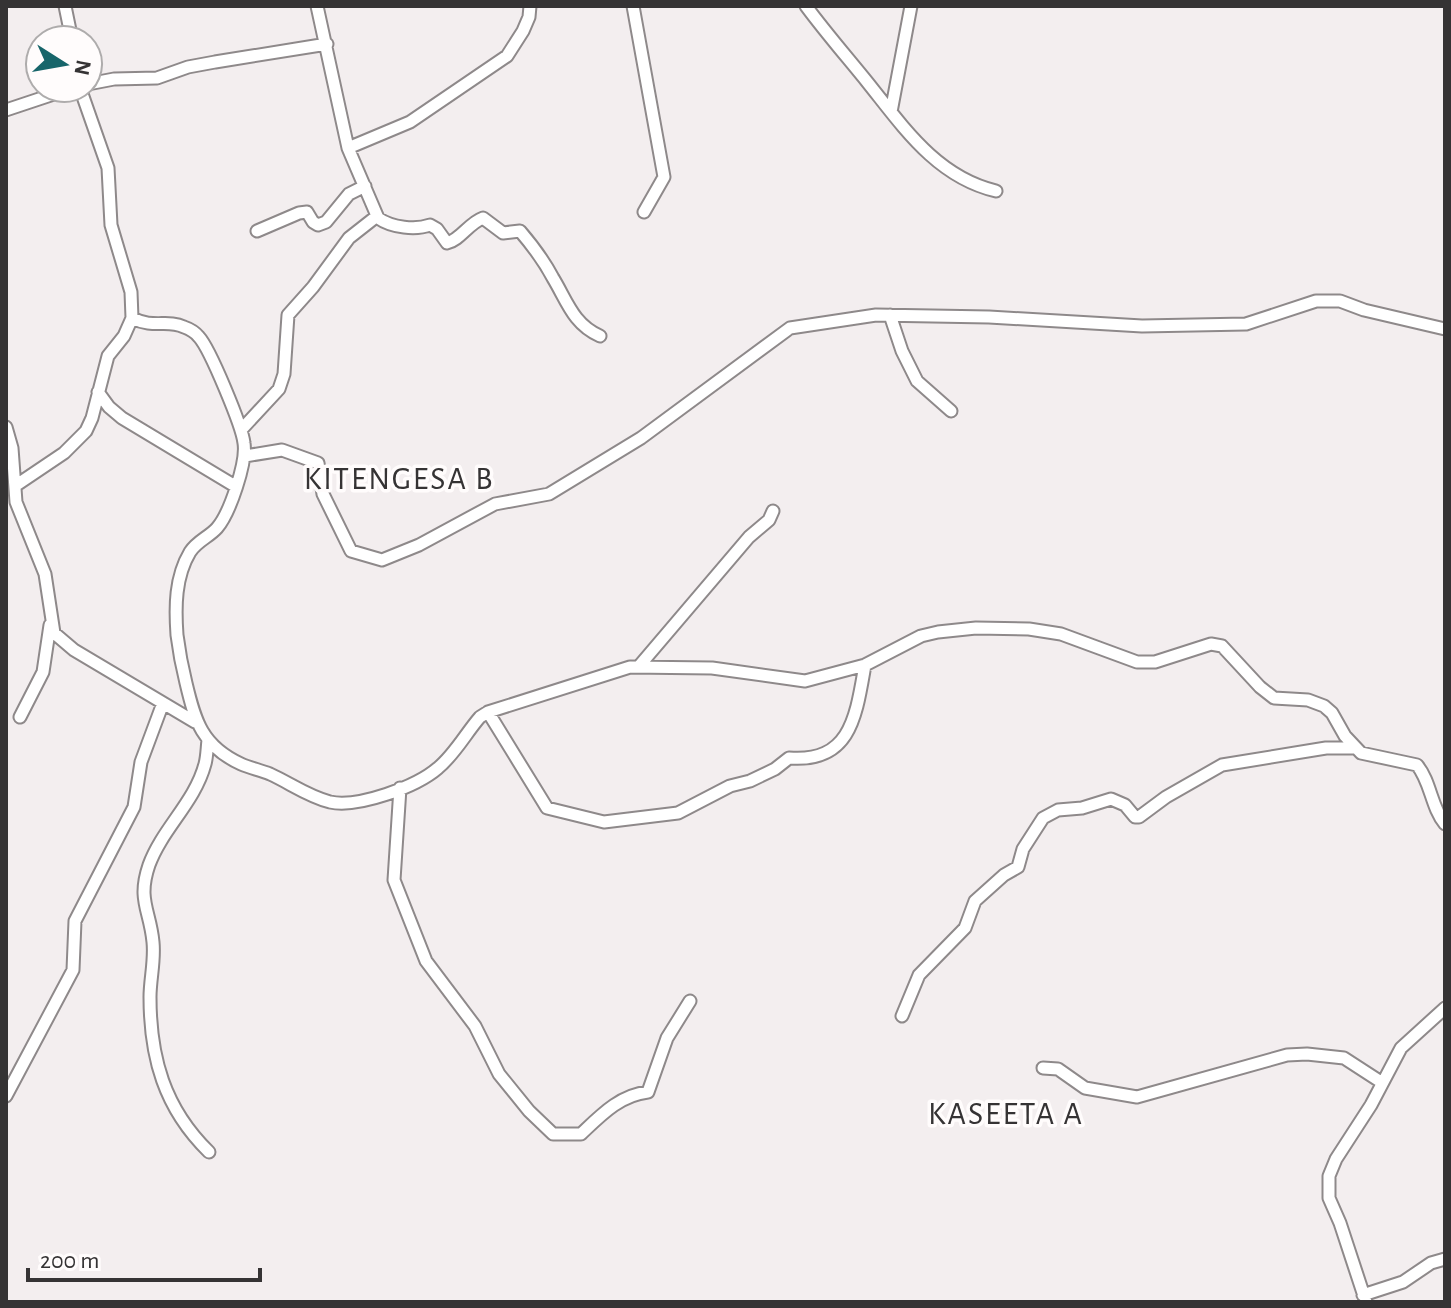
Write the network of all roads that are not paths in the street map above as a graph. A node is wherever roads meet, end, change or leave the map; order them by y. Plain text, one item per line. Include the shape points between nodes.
1 (317, 6) edge
2 (530, 6) edge
3 (633, 6) edge
4 (911, 6) edge
5 (810, 8) edge
6 (327, 44) junction
7 (104, 81) edge
8 (86, 104) edge
9 (891, 112) junction
10 (348, 148) junction
11 (365, 186) junction
12 (996, 191) dead end
13 (644, 212) dead end
14 (377, 216) junction
15 (257, 231) dead end
16 (890, 315) junction
17 (132, 318) junction
18 (1445, 329) edge
19 (600, 336) dead end
20 (98, 392) junction
21 (951, 411) dead end
22 (6, 427) edge
23 (241, 430) junction
24 (245, 456) junction
25 (15, 486) junction
26 (235, 486) junction
27 (773, 511) dead end
28 (50, 625) junction
29 (640, 665) junction
30 (865, 665) junction
31 (163, 703) junction
32 (488, 712) junction
33 (20, 717) dead end
34 (195, 722) junction
35 (208, 740) junction
36 (1354, 748) junction
37 (400, 788) junction
38 (1445, 824) edge
39 (690, 1001) dead end
40 (1445, 1008) edge
41 (902, 1016) dead end
42 (1043, 1068) dead end
43 (1381, 1082) junction
44 (6, 1096) edge
45 (209, 1152) dead end
46 (1445, 1259) edge
47 (1365, 1298) edge

1 - 6 street
2 - 10 street via 523,31 507,56 410,122
3 - 13 street via 664,177
4 - 9 street
5 - 9 street
6 - 7 street via 188,67 157,78
6 - 10 street
8 - 17 street via 108,168 111,225 131,292
9 - 12 street via 948,171
10 - 11 street
11 - 14 street
11 - 15 street via 349,194 326,222 318,225 307,212 299,213
14 - 19 street via 418,229 430,225 447,243 483,218 503,233 520,231 570,311 586,330
14 - 23 street via 349,238 288,315 279,389
16 - 18 street via 1217,325 1246,324 1316,301 1340,301
16 - 21 street via 917,381
16 - 24 street via 790,328 578,478 549,494 495,504 382,560 351,551 323,494 318,463 282,450
17 - 20 street via 108,356
17 - 23 street via 148,325 179,325 200,338
20 - 25 street via 92,418 77,443
20 - 26 street via 122,418
22 - 25 street
23 - 24 street
24 - 26 street
25 - 28 street via 18,511 45,574
26 - 34 street via 224,517 195,545 179,580 177,638
27 - 29 street
28 - 31 street via 74,650
28 - 33 street via 43,672
29 - 30 street via 805,681
29 - 32 street
30 - 32 street via 851,723 829,753 804,761 789,758 678,813 647,817 594,821 547,808
30 - 36 street via 921,636 965,629 1061,634 1137,662 1216,644 1274,698 1324,706
31 - 34 street
31 - 44 street via 144,750 134,807 75,921 73,970
32 - 37 street via 438,768
34 - 35 street
35 - 37 street via 242,765 333,803 367,800
35 - 45 street via 205,765 159,839 142,885 154,945 154,1057 176,1109
36 - 38 street via 1417,765
36 - 41 street via 1222,765 1139,817 1111,799 1043,818 1018,867 975,901 965,928 919,975
37 - 39 street via 394,880 426,961 475,1026 499,1074 553,1134 581,1134 632,1094 648,1092 667,1038
40 - 43 street via 1401,1048
42 - 43 street via 1058,1069 1085,1088 1137,1097 1293,1054 1344,1058
43 - 47 street via 1336,1159 1328,1183
46 - 47 street

